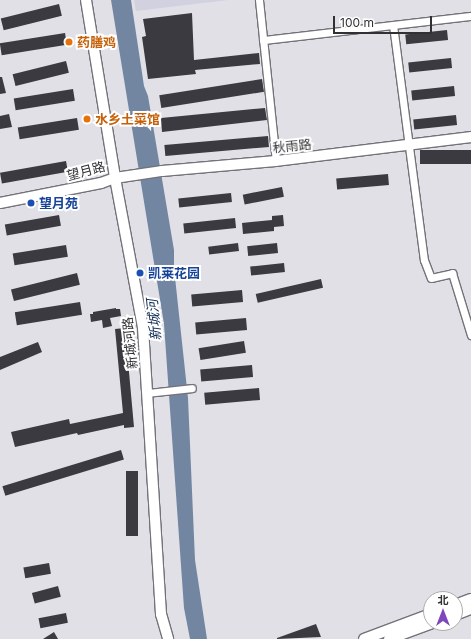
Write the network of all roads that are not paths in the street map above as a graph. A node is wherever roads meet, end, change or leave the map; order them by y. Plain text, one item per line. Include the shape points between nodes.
1 (86, 0) edge
2 (259, 0) edge
3 (471, 16) edge
4 (393, 25) junction
5 (262, 40) junction
6 (471, 137) edge
7 (410, 146) junction
8 (276, 161) junction
9 (115, 178) junction
10 (0, 196) edge
11 (0, 203) edge
12 (471, 335) edge
13 (192, 388) dead end
14 (148, 393) junction
15 (423, 617) edge
16 (423, 627) edge
17 (168, 639) edge
18 (364, 639) edge
19 (389, 639) edge

1 - 9 street, 新城河路
2 - 5 street
3 - 4 street
4 - 5 street
4 - 7 street
5 - 8 street
6 - 7 street, 秋雨路
7 - 8 street, 秋雨路
7 - 12 street via 424,260 431,278 452,273
8 - 9 street, 秋雨路 via 162,170
9 - 10 street, 望月路 via 101,176
9 - 11 street, 望月路
9 - 14 street, 新城河路 via 143,328
13 - 14 street
14 - 17 street, 新城河路 via 162,614
15 - 18 street
16 - 19 street

